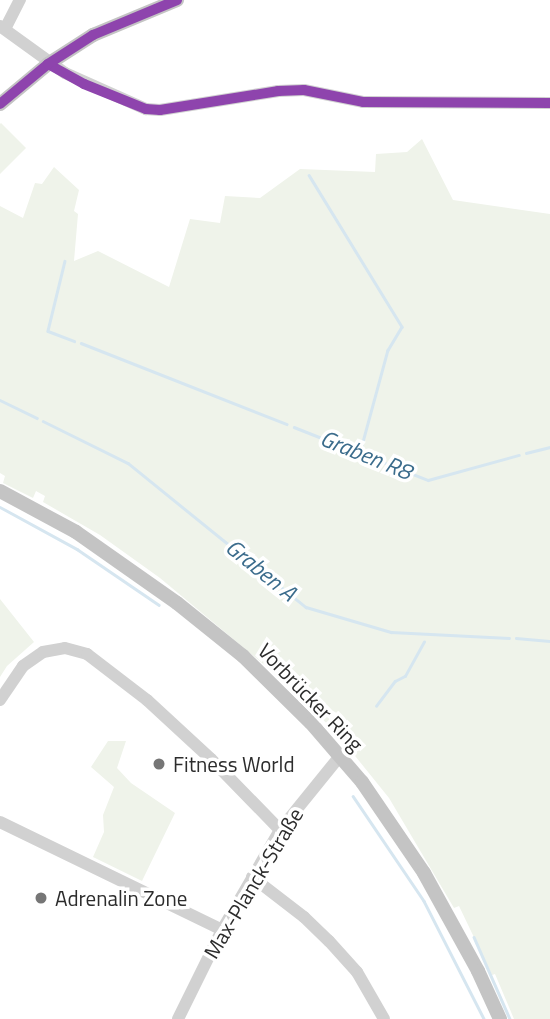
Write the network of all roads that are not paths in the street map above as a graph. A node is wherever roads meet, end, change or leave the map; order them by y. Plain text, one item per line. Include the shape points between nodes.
1 (20, 0) edge
2 (177, 0) edge
3 (2, 27) edge
4 (48, 64) junction
5 (550, 103) edge
6 (0, 104) edge
7 (0, 491) edge
8 (0, 700) edge
9 (340, 756) junction
10 (0, 822) edge
11 (279, 830) junction
12 (252, 877) junction
13 (222, 930) junction
14 (178, 1019) edge
15 (384, 1019) edge
16 (500, 1019) edge

1 - 3 street
2 - 4 main road via 93,35
3 - 4 street
4 - 5 street via 146,109 304,90 363,102
4 - 6 main road
7 - 9 main road, Vorbrücker Ring via 109,553 194,615 253,665
8 - 11 street via 23,666 43,652 65,649 87,654 191,740
9 - 11 street, Max-Planck-Straße
9 - 16 main road, Vorbrücker Ring via 424,873
10 - 13 street
11 - 12 street, Max-Planck-Straße
12 - 13 street, Max-Planck-Straße
12 - 15 street via 329,941 357,972
13 - 14 street, Max-Planck-Straße

